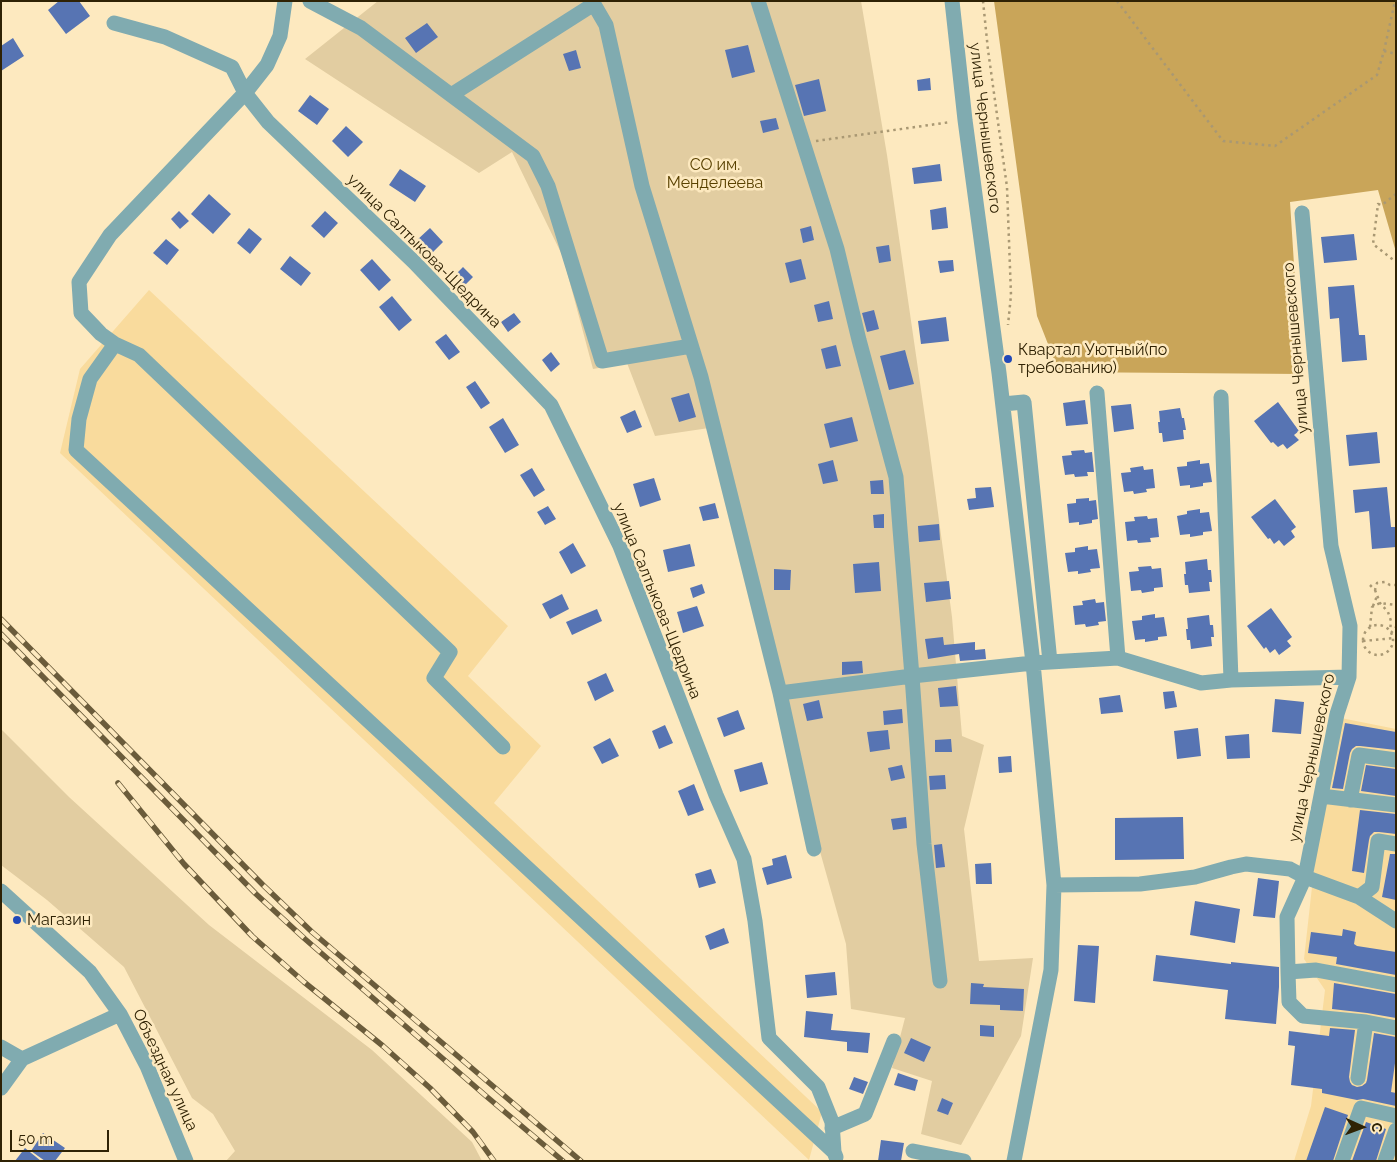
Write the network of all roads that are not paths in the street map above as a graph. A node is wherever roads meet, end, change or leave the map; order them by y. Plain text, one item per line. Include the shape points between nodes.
1 (285, 1) edge
2 (310, 1) edge
3 (758, 1) edge
4 (952, 1) edge
5 (593, 3) edge
6 (114, 23) dead end
7 (245, 94) junction
8 (451, 95) junction
9 (1302, 213) dead end
10 (116, 344) junction
11 (691, 346) junction
12 (1097, 393) dead end
13 (1221, 397) dead end
14 (1003, 404) junction
15 (1038, 539) junction
16 (1019, 541) junction
17 (1118, 658) junction
18 (1050, 662) junction
19 (1033, 663) junction
20 (912, 676) junction
21 (1349, 677) junction
22 (1230, 680) junction
23 (780, 692) junction
24 (502, 747) dead end
25 (1396, 760) edge
26 (1321, 796) junction
27 (1350, 800) junction
28 (1396, 805) edge
29 (1396, 844) edge
30 (814, 849) dead end
31 (1306, 877) junction
32 (1054, 885) junction
33 (1, 891) edge
34 (1360, 897) junction
35 (1396, 921) edge
36 (1288, 972) junction
37 (940, 981) dead end
38 (1396, 985) edge
39 (120, 1014) junction
40 (1366, 1022) junction
41 (1396, 1028) edge
42 (894, 1042) dead end
43 (1, 1047) edge
44 (22, 1058) junction
45 (1358, 1078) dead end
46 (1, 1088) edge
47 (1396, 1116) edge
48 (832, 1128) junction
49 (1396, 1130) edge
50 (913, 1151) dead end
51 (836, 1156) edge
52 (186, 1161) edge
53 (964, 1161) edge
54 (1014, 1161) edge
55 (1342, 1161) edge
56 (1385, 1161) edge

1 - 7 street via 277,43 267,65
2 - 8 street via 361,28
3 - 20 street via 837,249 896,477
4 - 14 street, улица Чернышевского
5 - 8 street
5 - 11 street via 606,25 642,186
6 - 7 street, улица Салтыкова-Щедрина via 165,37 232,67
7 - 10 street via 110,235 79,282 81,313
7 - 48 street, улица Салтыкова-Щедрина via 268,122 414,262 551,405 620,546 744,859 769,1038 818,1088
8 - 11 street via 533,156 548,186 602,361
9 - 21 street, улица Чернышевского via 1331,546 1350,626
10 - 24 street via 139,355 450,652 434,678
10 - 51 street via 90,380 79,419 76,450
11 - 23 street
12 - 17 street
13 - 22 street
14 - 15 street via 1024,402
14 - 16 street, улица Чернышевского
15 - 16 street
15 - 18 street
16 - 19 street, улица Чернышевского
17 - 18 street
17 - 22 street via 1201,683
18 - 19 street
19 - 20 street
19 - 32 street, улица Чернышевского
20 - 23 street
20 - 37 street via 924,844
21 - 22 street
21 - 26 street, улица Чернышевского via 1336,714
23 - 30 street
25 - 27 street via 1359,755
26 - 27 street
26 - 31 street, улица Чернышевского
27 - 28 street
29 - 34 street via 1378,841 1372,887
31 - 32 street via 1290,869 1246,864 1195,877 1140,884
31 - 34 street
31 - 36 street, улица Чернышевского via 1287,917
32 - 54 street, улица Чернышевского via 1051,970
33 - 39 street, Объездная улица via 90,972
34 - 35 street
36 - 38 street via 1316,970
36 - 40 street, улица Чернышевского via 1289,1002 1303,1016
39 - 44 street
39 - 52 street, Объездная улица via 147,1066
40 - 41 street, улица Чернышевского
40 - 45 street
42 - 48 street via 865,1114
43 - 44 street
44 - 46 street
47 - 55 street via 1361,1108
48 - 51 street, улица Салтыкова-Щедрина
49 - 56 street
50 - 53 street

